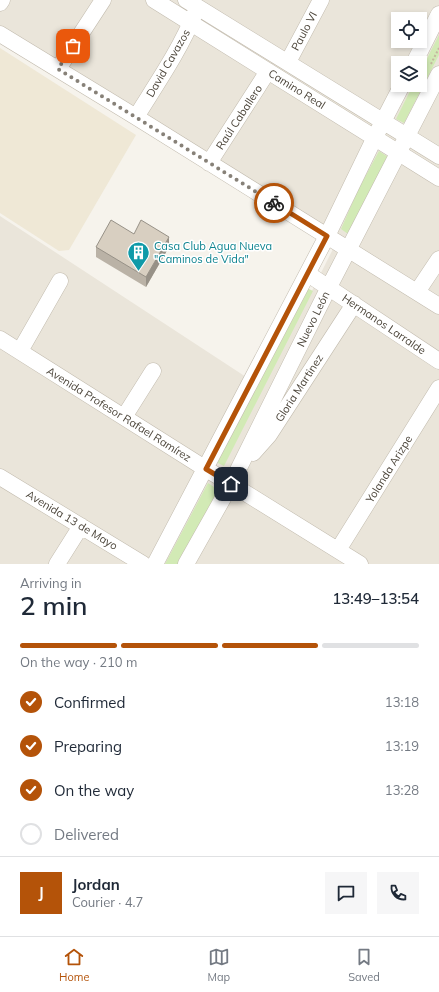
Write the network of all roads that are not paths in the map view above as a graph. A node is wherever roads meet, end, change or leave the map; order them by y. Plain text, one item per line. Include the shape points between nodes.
1 (2, 0) edge
2 (103, 0) edge
3 (154, 0) edge
4 (321, 0) edge
5 (195, 2) edge
6 (0, 3) edge
7 (439, 14) edge
8 (191, 22) junction
9 (0, 34) edge
10 (418, 56) edge
11 (288, 62) junction
12 (58, 69) junction
13 (268, 71) junction
14 (439, 74) edge
15 (398, 92) edge
16 (136, 117) junction
17 (383, 121) junction
18 (406, 136) junction
19 (375, 137) junction
20 (398, 152) junction
21 (439, 156) edge
22 (209, 163) junction
23 (439, 178) edge
24 (327, 236) junction
25 (348, 250) junction
26 (439, 259) edge
27 (308, 274) junction
28 (60, 281) dead end
29 (329, 287) junction
30 (417, 292) junction
31 (354, 304) junction
32 (439, 306) edge
33 (0, 339) edge
34 (20, 351) junction
35 (439, 361) edge
36 (153, 371) dead end
37 (439, 388) edge
38 (124, 417) junction
39 (239, 468) junction
40 (206, 469) junction
41 (2, 481) edge
42 (231, 484) junction
43 (81, 526) junction
44 (338, 550) junction
45 (57, 564) edge
46 (143, 564) edge
47 (155, 564) edge
48 (186, 564) edge
49 (360, 564) edge

1 - 6 street
2 - 12 street
3 - 8 street, Camino Real
4 - 11 street, Paulo VI
5 - 8 street, David Cavazos
5 - 11 street, Camino Real
7 - 10 street
8 - 13 street, Camino Real
8 - 16 street, David Cavazos via 175,54
9 - 12 street
11 - 17 street, Camino Real
12 - 16 street
13 - 19 street, Camino Real
13 - 22 street, Raúl Caballero
14 - 18 street, Nuevo León
15 - 17 street
16 - 22 street
17 - 18 street, Camino Real
17 - 19 street
18 - 20 street, Nuevo León
18 - 21 street, Camino Real
19 - 20 street, Camino Real
19 - 24 street
20 - 23 street, Camino Real
20 - 25 street, Nuevo León
22 - 24 street
24 - 25 street
24 - 27 street
25 - 29 street, Nuevo León
25 - 30 street
26 - 30 street
27 - 29 street, Hermanos Larralde
27 - 40 street
28 - 34 street
29 - 31 street, Hermanos Larralde
29 - 39 street, Nuevo León
30 - 32 street
31 - 35 street, Hermanos Larralde
31 - 39 street, Gloria Martinez via 269,435
33 - 34 street, Avenida Profesor Rafael Ramírez
34 - 38 street, Avenida Profesor Rafael Ramírez
36 - 38 street
37 - 44 street, Yolanda Arizpe
38 - 40 street, Avenida Profesor Rafael Ramírez
39 - 42 street, Nuevo León
40 - 42 street, Avenida Profesor Rafael Ramírez
40 - 47 street
41 - 43 street, Avenida 13 de Mayo
42 - 44 street, Avenida Profesor Rafael Ramírez
42 - 48 street, Nuevo León
43 - 45 street
43 - 46 street, Avenida 13 de Mayo
44 - 49 street, Avenida Profesor Rafael Ramírez

